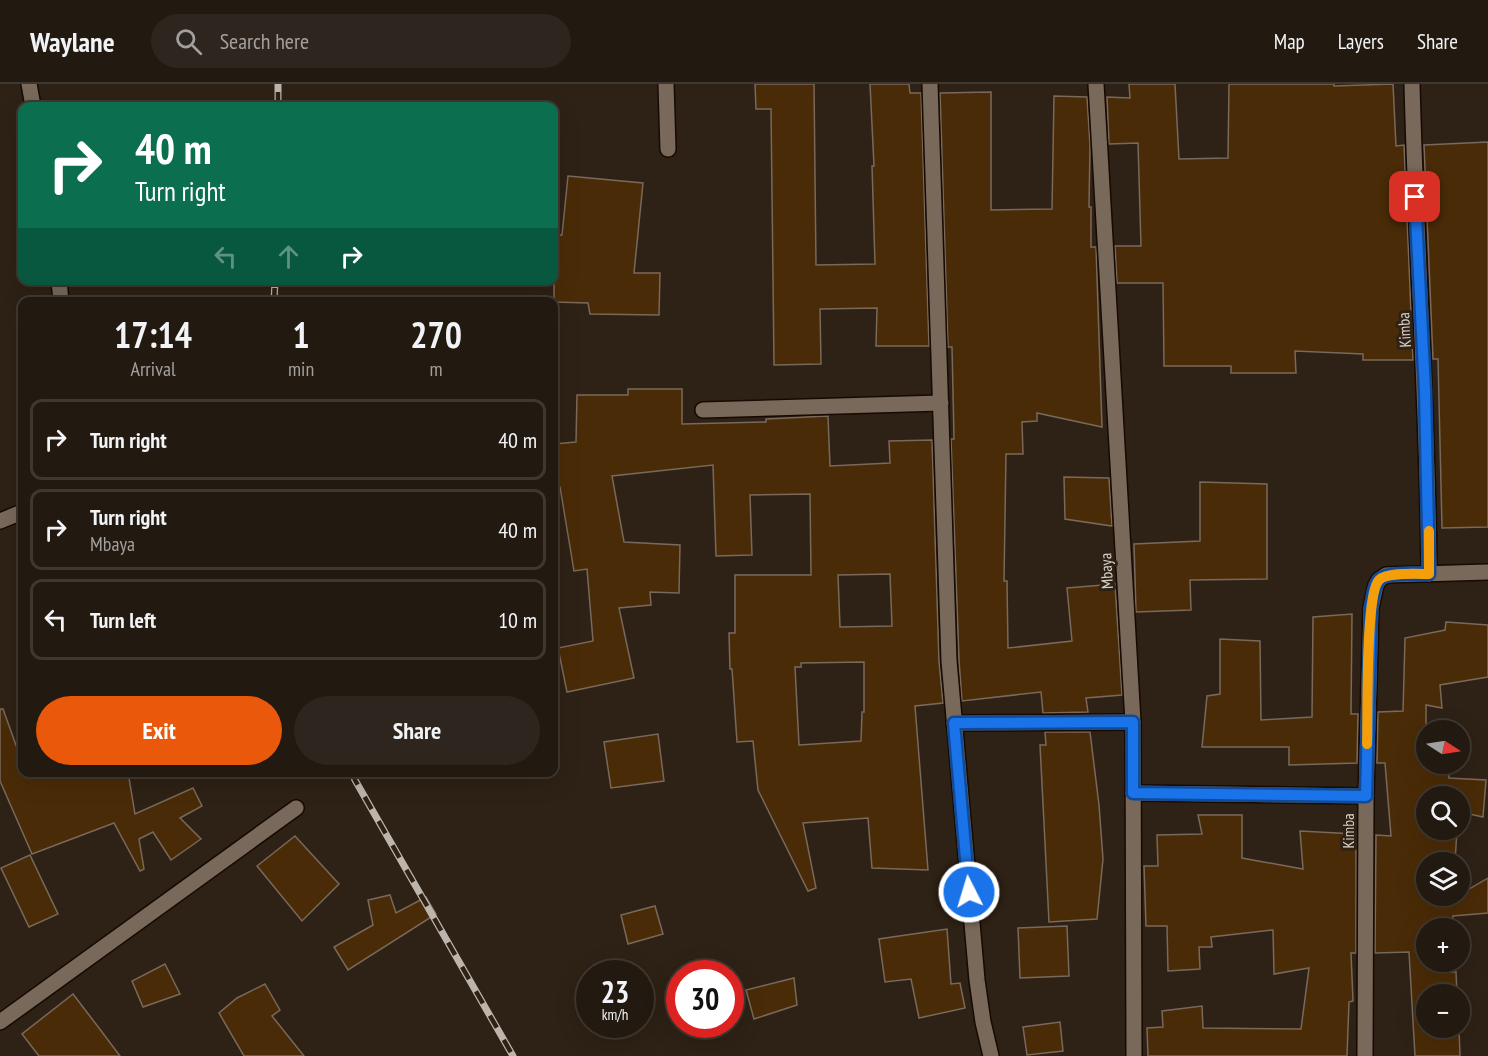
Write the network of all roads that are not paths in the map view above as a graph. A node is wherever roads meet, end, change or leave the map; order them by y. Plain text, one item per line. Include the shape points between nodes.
1 (29, 84) edge
2 (666, 84) edge
3 (930, 84) edge
4 (1096, 84) edge
5 (1412, 84) edge
6 (32, 102) edge
7 (668, 149) dead end
8 (940, 403) junction
9 (703, 410) dead end
10 (18, 514) edge
11 (0, 521) edge
12 (1488, 572) edge
13 (1429, 574) junction
14 (1133, 722) junction
15 (954, 723) junction
16 (1133, 793) junction
17 (1366, 796) junction
18 (297, 808) dead end
19 (0, 1022) edge
20 (991, 1056) edge
21 (1134, 1056) edge
22 (1365, 1056) edge

1 - 6 street
2 - 7 street
3 - 8 street
4 - 14 street, Mbaya
5 - 13 street, Kimba
8 - 9 street
8 - 15 street
10 - 11 street
12 - 13 street
13 - 17 street, Kimba via 1386,575 1376,585 1371,608
14 - 15 street
14 - 16 street, Mbaya
15 - 20 street via 977,980
16 - 17 street
16 - 21 street, Mbaya
17 - 22 street, Kimba
18 - 19 street

